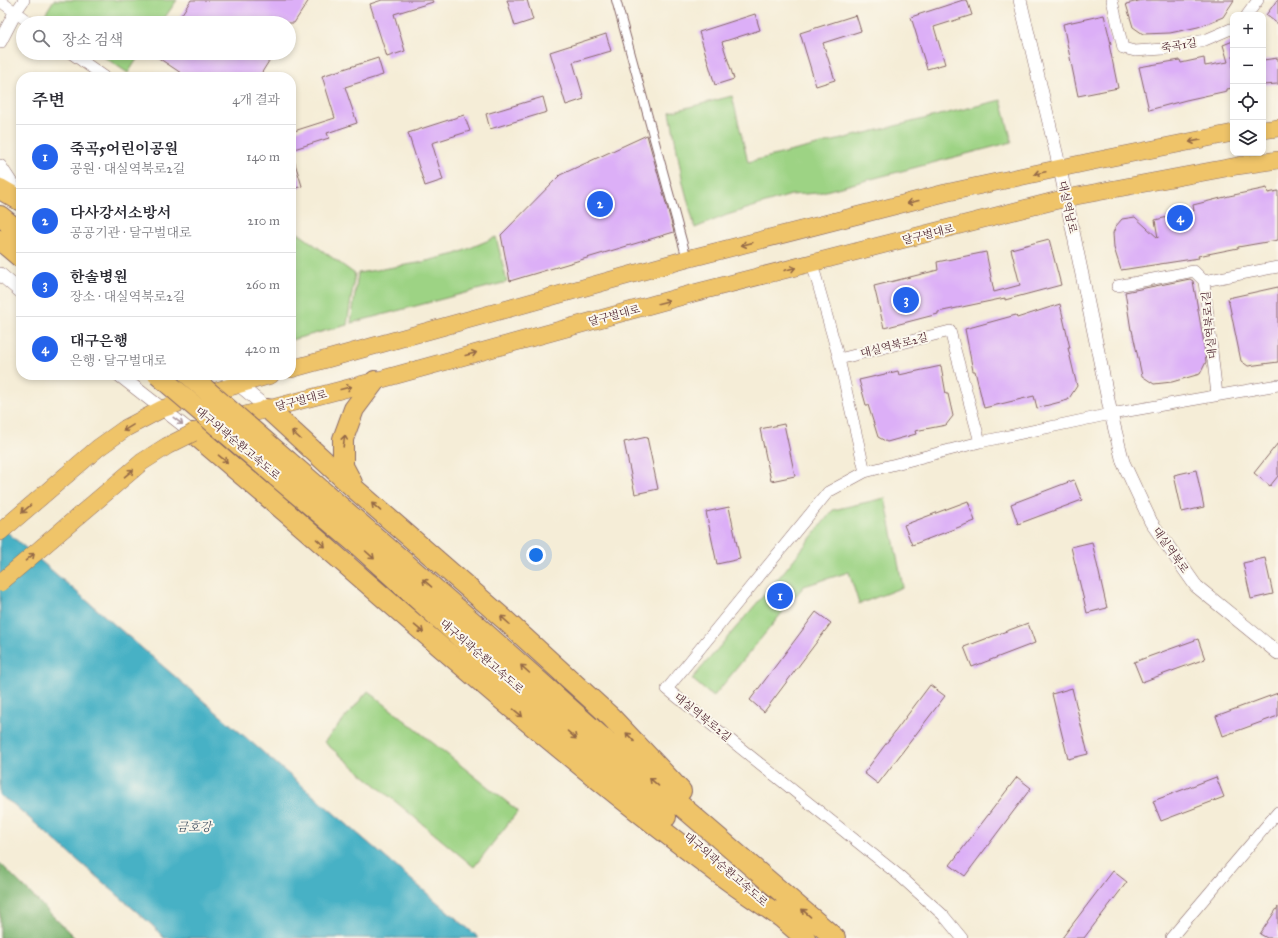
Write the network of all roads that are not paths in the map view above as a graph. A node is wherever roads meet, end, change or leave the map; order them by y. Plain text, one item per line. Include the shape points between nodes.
1 (24, 0) edge
2 (616, 0) edge
3 (1020, 0) edge
4 (1112, 0) edge
5 (1258, 0) edge
6 (0, 1) edge
7 (1249, 12) edge
8 (16, 13) junction
9 (20, 16) edge
10 (1230, 29) edge
11 (0, 42) edge
12 (82, 60) edge
13 (98, 72) edge
14 (1278, 128) edge
15 (1266, 130) edge
16 (1230, 134) edge
17 (1278, 160) edge
18 (0, 166) edge
19 (1060, 169) junction
20 (0, 180) edge
21 (0, 189) edge
22 (16, 192) edge
23 (16, 195) edge
24 (16, 197) edge
25 (1066, 198) junction
26 (0, 216) edge
27 (16, 229) edge
28 (0, 240) edge
29 (16, 254) edge
30 (687, 260) junction
31 (812, 263) junction
32 (1278, 268) edge
33 (0, 274) edge
34 (1204, 281) junction
35 (1117, 286) dead end
36 (16, 288) edge
37 (839, 359) junction
38 (296, 368) edge
39 (125, 380) edge
40 (165, 380) edge
41 (194, 380) edge
42 (233, 380) edge
43 (375, 381) junction
44 (1278, 385) edge
45 (1217, 395) junction
46 (162, 409) junction
47 (268, 409) junction
48 (1111, 414) junction
49 (193, 433) junction
50 (980, 442) junction
51 (282, 468) junction
52 (865, 472) junction
53 (356, 490) junction
54 (0, 532) edge
55 (0, 582) edge
56 (1278, 653) edge
57 (1278, 812) edge
58 (742, 859) junction
59 (785, 920) junction
60 (805, 938) edge
61 (835, 938) edge
62 (962, 938) edge
63 (1171, 938) edge

1 - 8 street
2 - 30 street
3 - 19 street, 대실역남로
4 - 10 street, 죽곡1길 via 1123,48 1135,52 1205,40
5 - 7 street
6 - 8 street
8 - 9 street
8 - 11 street
12 - 13 street
14 - 15 main road
16 -> 19 main road
17 - 25 main road, 달구벌대로
18 - 22 street
19 - 25 street, 대실역남로
19 -> 30 main road via 945,194
20 - 23 street
21 - 24 highway
25 - 31 main road, 달구벌대로
25 - 48 street, 대실역남로
26 - 27 highway
28 - 29 highway
30 - 38 main road
31 - 37 street
43 -> 31 main road, 달구벌대로
32 - 34 street, 대실역북로1길
33 - 36 street
34 - 35 street via 1194,271
34 - 45 street, 대실역북로1길
37 - 50 street, 대실역북로2길 via 950,331
37 - 52 street
39 - 46 street
40 - 51 highway, 대구외곽순환고속도로, bridge
41 - 51 highway, 대구외곽순환고속도로, bridge
42 - 46 main road
42 - 47 street
47 -> 43 main road, 달구벌대로
53 -> 43 highway via 343,466 342,439 354,409
44 - 45 street
45 - 48 street
46 -> 49 street
46 -> 54 main road via 126,428 98,448
47 - 49 main road, 달구벌대로 via 226,420
53 -> 47 highway
48 - 50 street, 대실역북로2길
48 - 56 street, 대실역북로 via 1123,462 1151,522 1196,586
55 -> 49 main road, 달구벌대로, bridge via 142,462
49 -> 59 highway via 394,607 625,801 713,869
50 - 52 street, 대실역북로2길
58 -> 51 highway, 대구외곽순환고속도로 via 606,742 474,623
51 -> 59 highway, 대구외곽순환고속도로 via 359,546 461,638
52 - 62 street, 대실역북로2길 via 828,492 667,689 900,877 943,915
58 -> 53 highway via 611,717 504,619
57 - 63 street
61 -> 58 highway, 대구외곽순환고속도로
59 - 60 highway, 대구외곽순환고속도로

